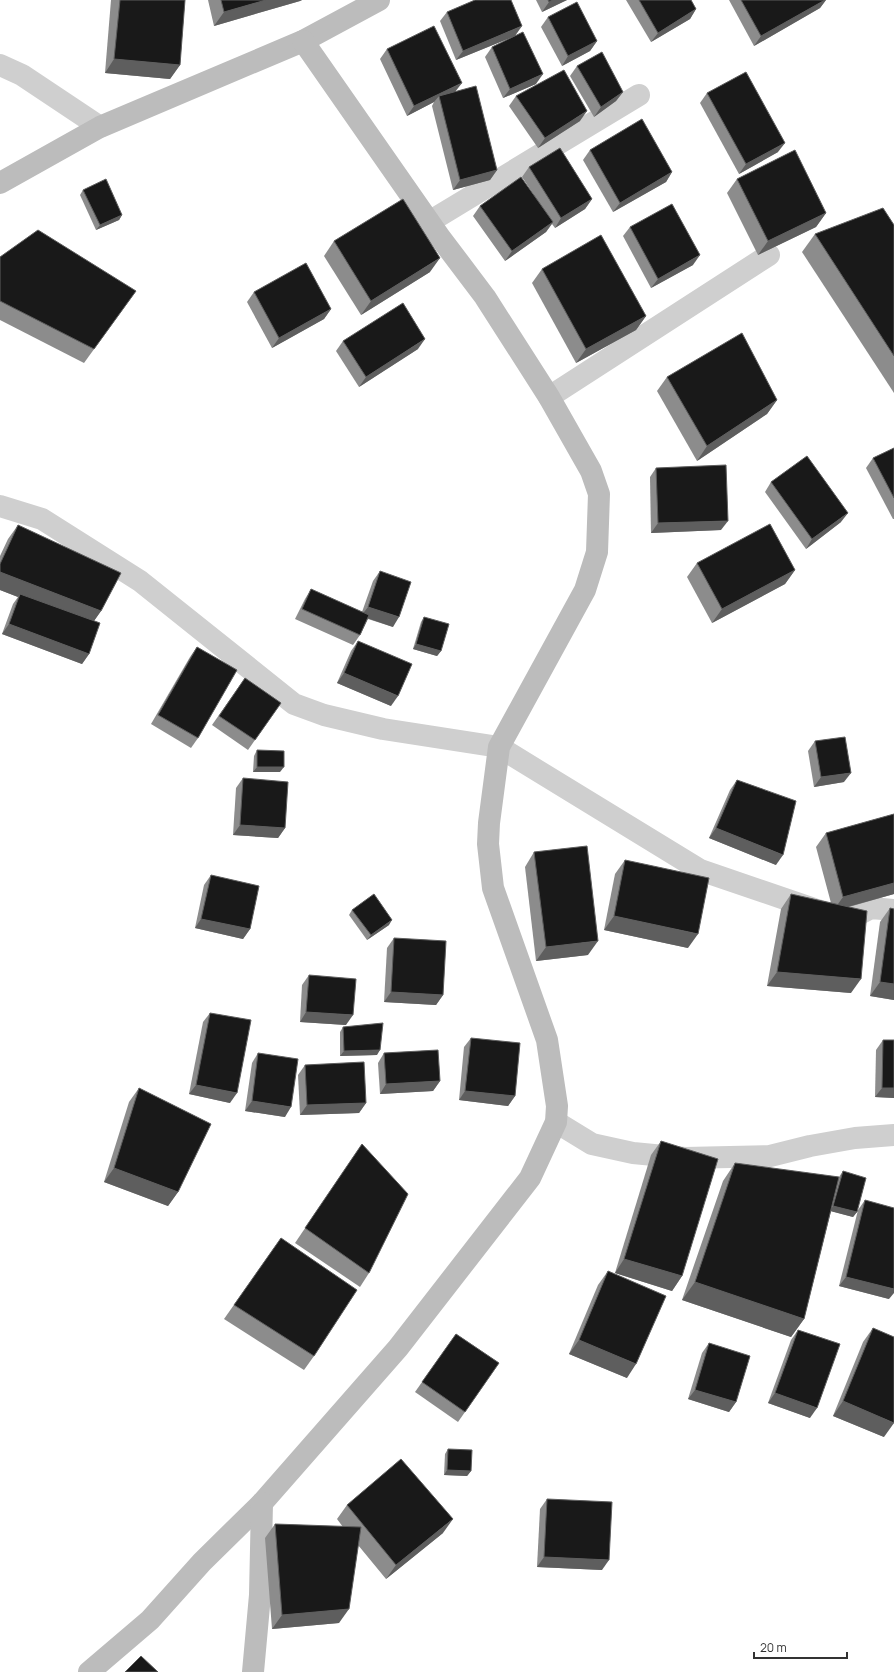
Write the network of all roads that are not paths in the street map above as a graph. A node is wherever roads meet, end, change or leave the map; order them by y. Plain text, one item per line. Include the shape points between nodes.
1 (379, 0) edge
2 (303, 41) junction
3 (0, 65) edge
4 (638, 95) dead end
5 (100, 127) junction
6 (0, 183) edge
7 (429, 222) junction
8 (769, 255) edge
9 (549, 397) junction
10 (0, 506) edge
11 (499, 747) junction
12 (894, 910) edge
13 (556, 1122) junction
14 (894, 1135) edge
15 (262, 1503) junction
16 (89, 1672) edge
17 (253, 1672) edge

1 - 2 street
2 - 5 street
2 - 7 street
3 - 5 street via 22,75
4 - 7 street
5 - 6 street
7 - 9 street via 486,297
8 - 9 street
9 - 11 street via 591,471 599,494 597,552 585,590
10 - 11 street via 42,519 140,581 294,704 324,715 383,729
11 - 12 street via 700,870 814,909 850,918 871,908
11 - 13 street via 489,823 489,867 493,888 547,1040 557,1106
13 - 14 street via 592,1144 633,1153 685,1158 770,1156 855,1138
13 - 15 street via 530,1178 398,1348
15 - 16 street via 202,1562 150,1620
15 - 17 street via 260,1595

